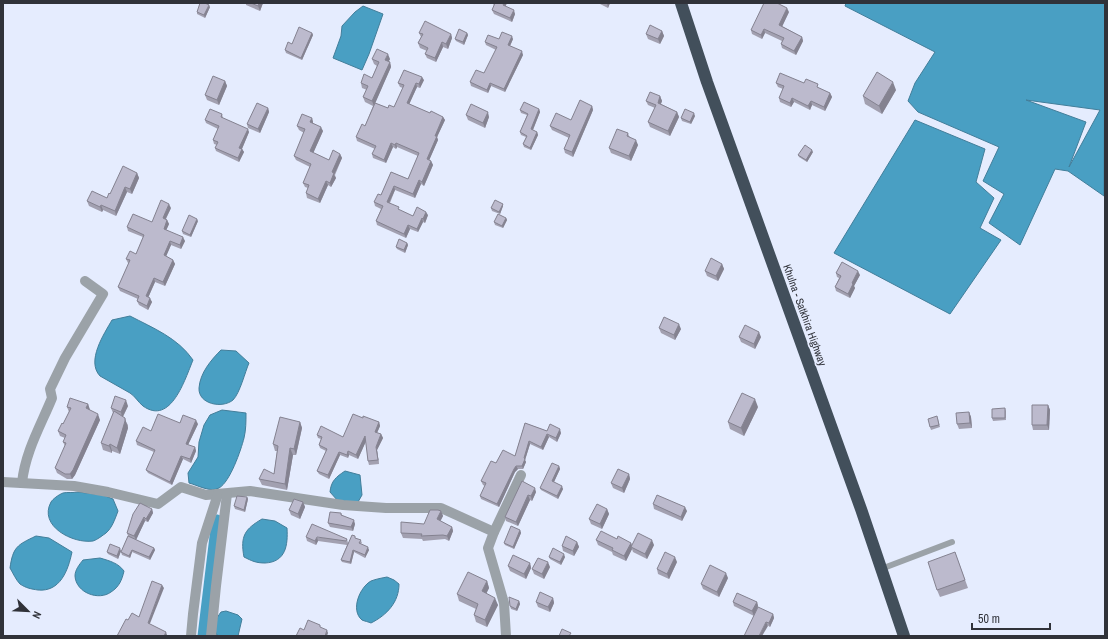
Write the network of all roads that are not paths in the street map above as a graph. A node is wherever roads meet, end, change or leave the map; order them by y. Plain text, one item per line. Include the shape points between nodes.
1 (681, 3) edge
2 (85, 281) dead end
3 (521, 476) dead end
4 (3, 482) edge
5 (22, 483) junction
6 (222, 494) junction
7 (494, 532) junction
8 (952, 542) dead end
9 (881, 569) junction
10 (191, 636) edge
11 (211, 636) edge
12 (506, 636) edge
13 (904, 636) edge

1 - 9 highway, Khulna - Satkhira Highway
2 - 5 street via 103,294 50,389 52,398 29,451
3 - 7 street
4 - 5 street
5 - 6 street via 74,486 158,504 181,487 206,495
6 - 7 street via 250,491 343,505 441,508
6 - 10 street via 202,543
6 - 11 street
7 - 12 street via 488,548 504,603
8 - 9 lane
9 - 13 highway, Khulna - Satkhira Highway

